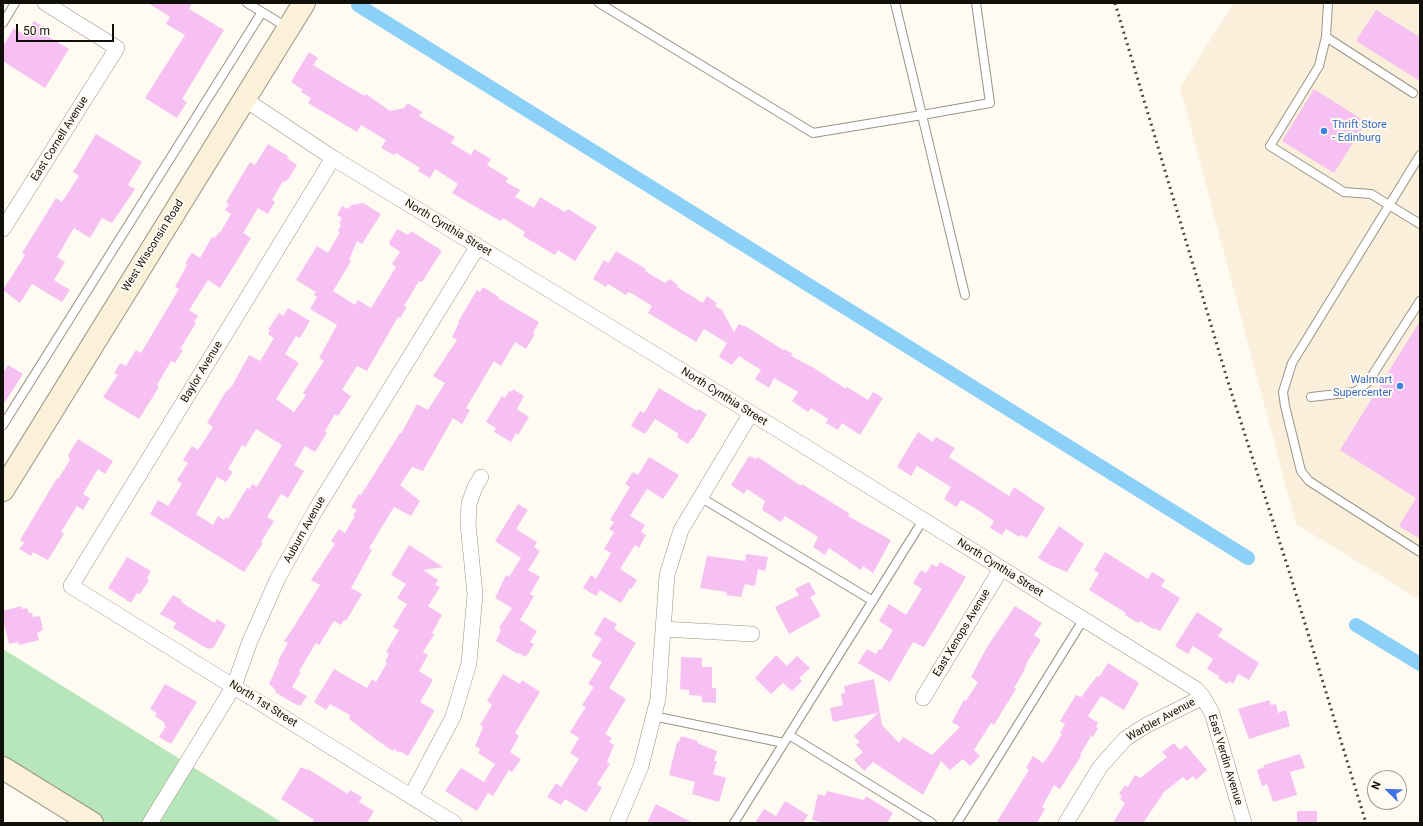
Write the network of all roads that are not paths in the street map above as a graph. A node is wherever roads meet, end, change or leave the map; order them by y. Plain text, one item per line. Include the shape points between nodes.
1 (15, 3) edge
2 (45, 3) edge
3 (247, 3) edge
4 (304, 3) edge
5 (599, 3) edge
6 (895, 3) edge
7 (976, 3) edge
8 (1328, 3) edge
9 (262, 12) junction
10 (3, 23) edge
11 (288, 28) junction
12 (1326, 38) junction
13 (1413, 93) dead end
14 (244, 99) junction
15 (922, 114) junction
16 (1420, 155) edge
17 (333, 158) junction
18 (1389, 205) junction
19 (1420, 224) edge
20 (3, 229) edge
21 (478, 246) junction
22 (965, 295) dead end
23 (1420, 301) edge
24 (1311, 397) dead end
25 (751, 413) junction
26 (3, 425) edge
27 (482, 476) dead end
28 (3, 490) edge
29 (700, 497) junction
30 (923, 520) junction
31 (1420, 552) edge
32 (1001, 569) junction
33 (71, 586) joint
34 (872, 601) junction
35 (1083, 620) junction
36 (663, 629) junction
37 (752, 634) dead end
38 (234, 686) junction
39 (1203, 697) junction
40 (923, 698) dead end
41 (653, 716) junction
42 (789, 735) junction
43 (784, 743) junction
44 (3, 768) edge
45 (411, 796) junction
46 (92, 823) edge
47 (150, 823) edge
48 (454, 823) edge
49 (617, 823) edge
50 (734, 823) edge
51 (932, 823) edge
52 (957, 823) edge
53 (1066, 823) edge
54 (1244, 823) edge

1 - 10 lane
2 - 20 street, East Cornell Avenue via 117,48
3 - 9 lane
4 - 11 street, West Wisconsin Road
5 - 15 lane via 813,133
6 - 15 lane
7 - 15 lane via 990,103
8 - 12 lane
9 - 11 lane
9 - 26 lane
11 - 14 street, West Wisconsin Road
12 - 13 lane
12 - 18 lane via 1319,66 1270,146 1344,192 1371,194
14 - 17 street, North Cynthia Street
14 - 28 street, West Wisconsin Road
15 - 22 lane
16 - 18 lane
17 - 21 street, North Cynthia Street
17 - 33 street, Baylor Avenue
18 - 19 lane
18 - 31 lane via 1292,363 1283,392 1301,471 1308,481
21 - 25 street, North Cynthia Street
21 - 38 street, Auburn Avenue via 315,511 278,578 250,641
23 - 24 lane via 1368,382 1356,392
25 - 29 street
25 - 30 street, North Cynthia Street
27 - 45 street via 469,504 468,524 475,594 469,663 454,717
29 - 34 lane
29 - 36 street via 681,530 667,575
30 - 32 street, North Cynthia Street
30 - 34 lane
32 - 35 street, North Cynthia Street
32 - 40 street, East Xenops Avenue
33 - 38 street, North 1st Street
34 - 42 lane
35 - 39 street, North Cynthia Street via 1188,684
35 - 52 lane
36 - 37 street
36 - 41 street via 658,699
38 - 45 street, North 1st Street
38 - 47 street, Auburn Avenue
39 - 53 street, Warbler Avenue via 1125,739 1100,768
39 - 54 street, East Verdin Avenue via 1212,713
41 - 43 lane
41 - 49 street via 641,766
42 - 43 lane
42 - 51 lane
43 - 50 lane
44 - 46 street
45 - 48 street, North 1st Street

